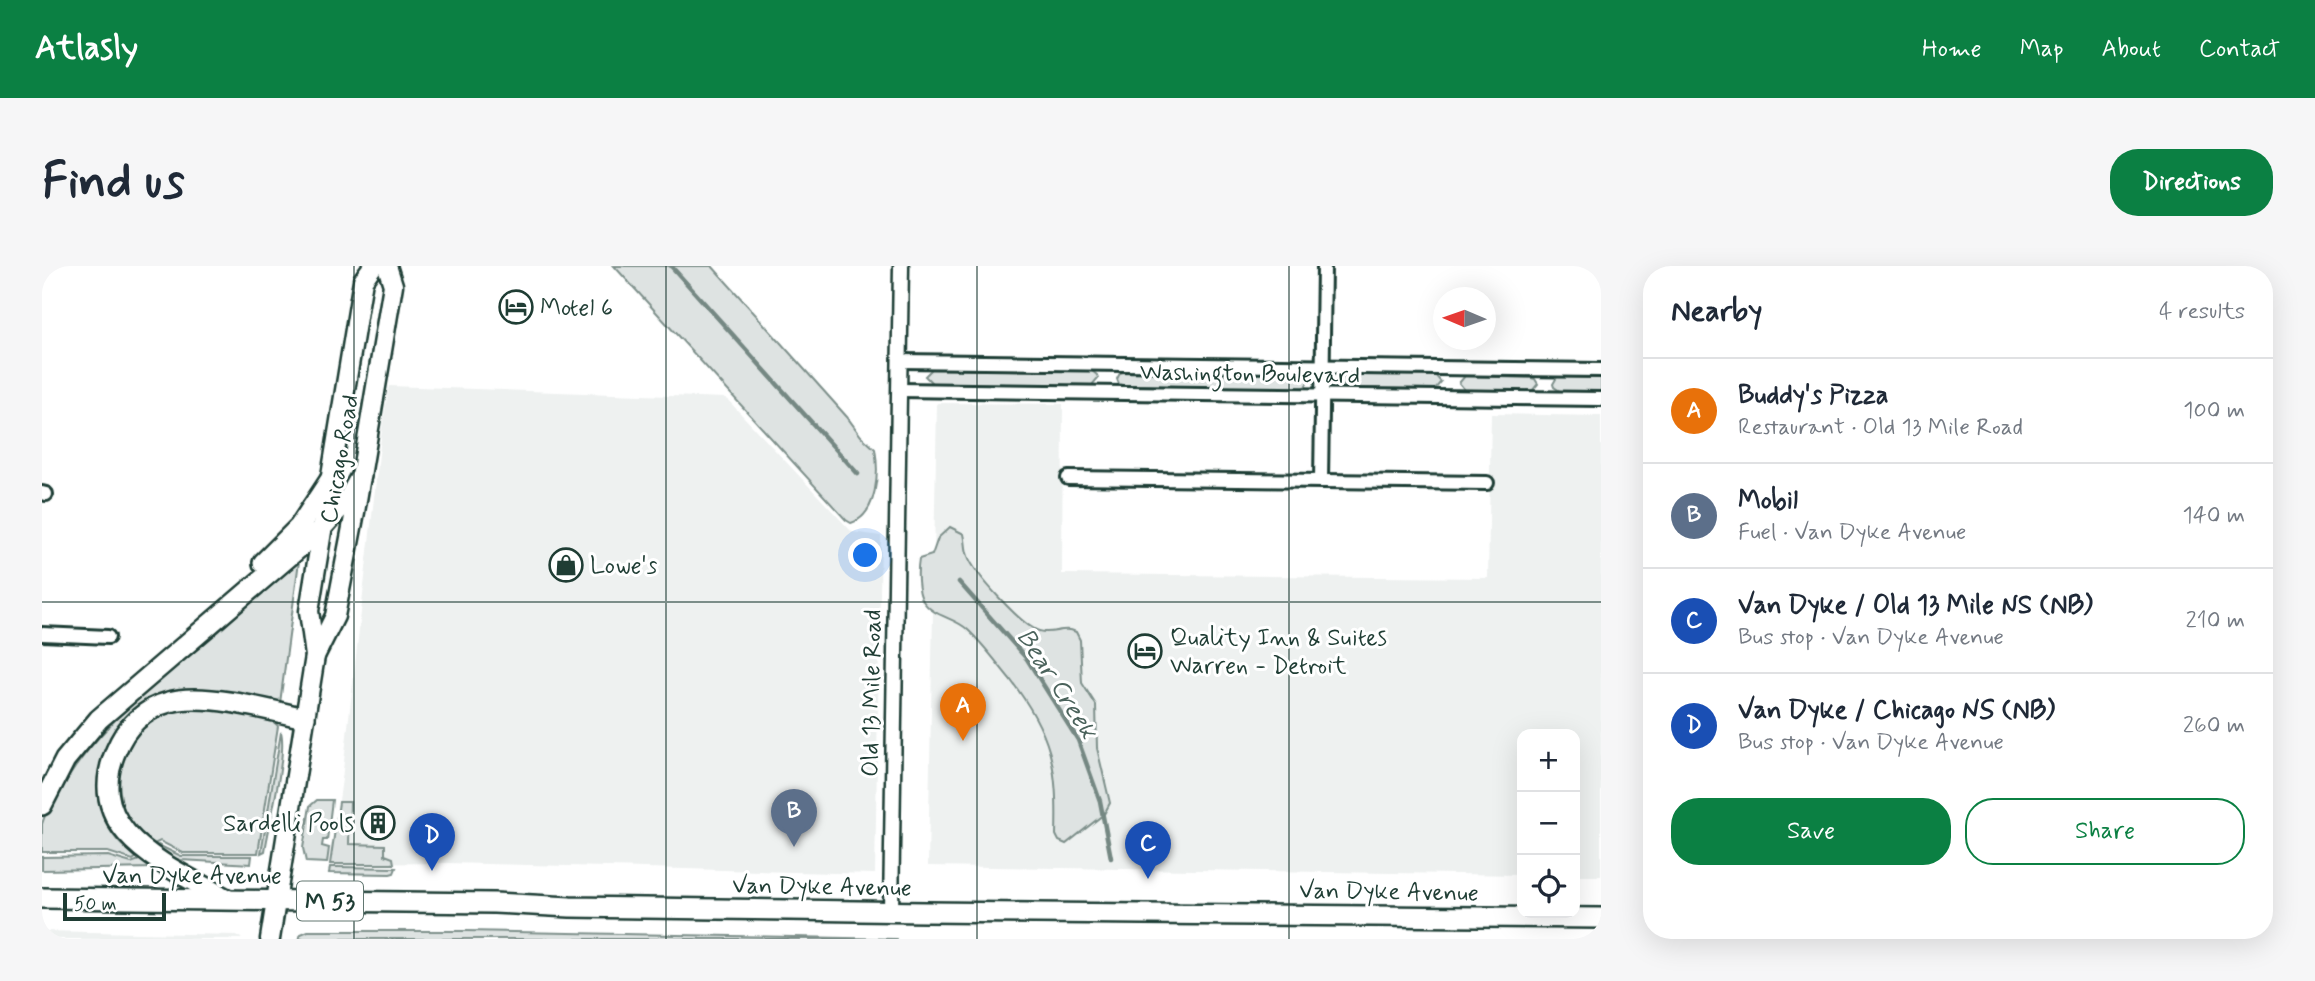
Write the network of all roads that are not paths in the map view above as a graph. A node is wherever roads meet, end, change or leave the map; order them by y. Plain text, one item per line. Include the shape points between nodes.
1 (373, 266) edge
2 (387, 266) edge
3 (901, 266) edge
4 (1324, 266) edge
5 (900, 361) junction
6 (1324, 366) junction
7 (1601, 370) edge
8 (899, 390) junction
9 (1323, 395) junction
10 (1601, 398) edge
11 (360, 476) junction
12 (1068, 478) dead end
13 (330, 480) junction
14 (1321, 481) junction
15 (1487, 482) dead end
16 (321, 529) junction
17 (42, 634) edge
18 (108, 637) dead end
19 (315, 656) junction
20 (305, 718) junction
21 (42, 772) edge
22 (42, 806) edge
23 (42, 898) edge
24 (228, 900) junction
25 (276, 900) junction
26 (891, 911) junction
27 (1601, 918) edge
28 (270, 939) edge

1 - 13 main road, Chicago Road via 363,280
2 - 11 main road, Chicago Road via 393,285
3 - 5 street, Old 13 Mile Road
4 - 6 street
5 - 6 street, Washington Boulevard
5 - 8 street, Old 13 Mile Road
6 - 7 street, Washington Boulevard
6 - 9 street
8 - 9 street, Washington Boulevard
8 - 26 street, Old 13 Mile Road
9 - 10 street, Washington Boulevard
9 - 14 street
11 - 16 main road via 348,499
11 - 19 main road, Chicago Road via 335,616
12 - 14 street
13 - 16 main road, Chicago Road
13 - 21 main road via 293,534 96,704
14 - 15 street
16 - 19 main road, Chicago Road via 309,611
16 - 22 main road via 99,719 65,760
17 - 18 street
19 - 20 main road, Chicago Road
20 - 24 main road via 182,699 159,705 134,722 115,751 108,782 123,831 156,860
20 - 25 main road, Chicago Road
23 - 24 main road, Van Dyke Avenue / M 53
24 - 25 main road, Van Dyke Avenue / M 53
25 - 26 main road, Van Dyke Avenue / M 53
25 - 28 main road, Chicago Road
26 - 27 main road, Van Dyke Avenue / M 53

